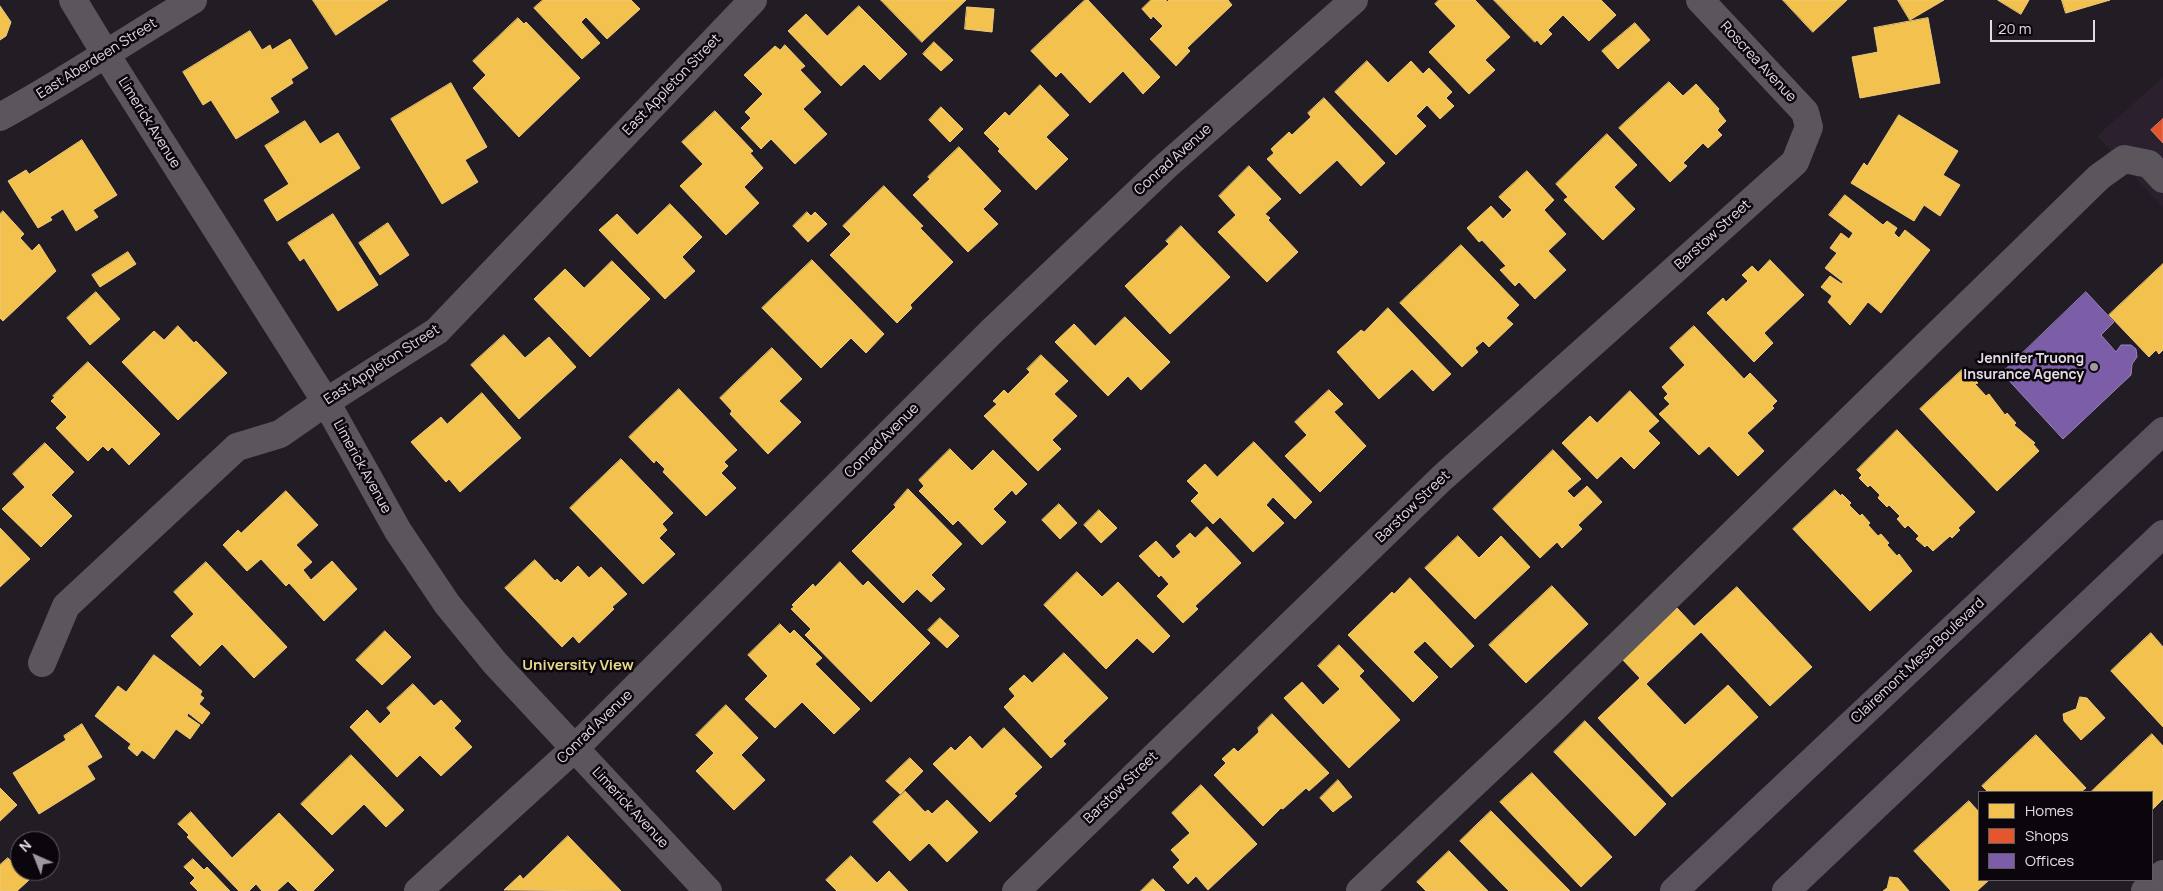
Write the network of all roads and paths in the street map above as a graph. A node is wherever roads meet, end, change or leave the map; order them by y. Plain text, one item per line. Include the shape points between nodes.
1 (73, 0) edge
2 (193, 0) edge
3 (753, 0) edge
4 (1354, 0) edge
5 (1700, 0) edge
6 (105, 53) junction
7 (0, 117) edge
8 (1809, 127) joint
9 (2163, 179) edge
10 (326, 402) junction
11 (2163, 431) edge
12 (2163, 534) edge
13 (42, 663) dead end
14 (575, 748) junction
15 (2163, 874) edge
16 (418, 891) edge
17 (708, 891) edge
18 (1016, 891) edge
19 (1360, 891) edge
20 (1674, 891) edge
21 (1786, 891) edge
22 (2145, 891) edge

1 - 6 street, Limerick Avenue
2 - 6 street, East Aberdeen Street
3 - 10 street, East Appleton Street via 437,331
4 - 14 street, Conrad Avenue via 1166,166 992,331
5 - 8 street, Roscrea Avenue via 1805,112
6 - 7 street, East Aberdeen Street via 56,86
6 - 10 street, Limerick Avenue
8 - 18 street, Barstow Street via 1795,162 1442,478
9 - 19 street via 2150,164 2124,158 2099,178 1560,702
10 - 13 street, East Appleton Street via 280,434 237,447 66,606
10 - 14 street, Limerick Avenue via 398,531 447,604 495,663
11 - 20 main road, Clairemont Mesa Boulevard
12 - 21 main road
14 - 16 street, Conrad Avenue
14 - 17 street, Limerick Avenue
15 - 22 street

